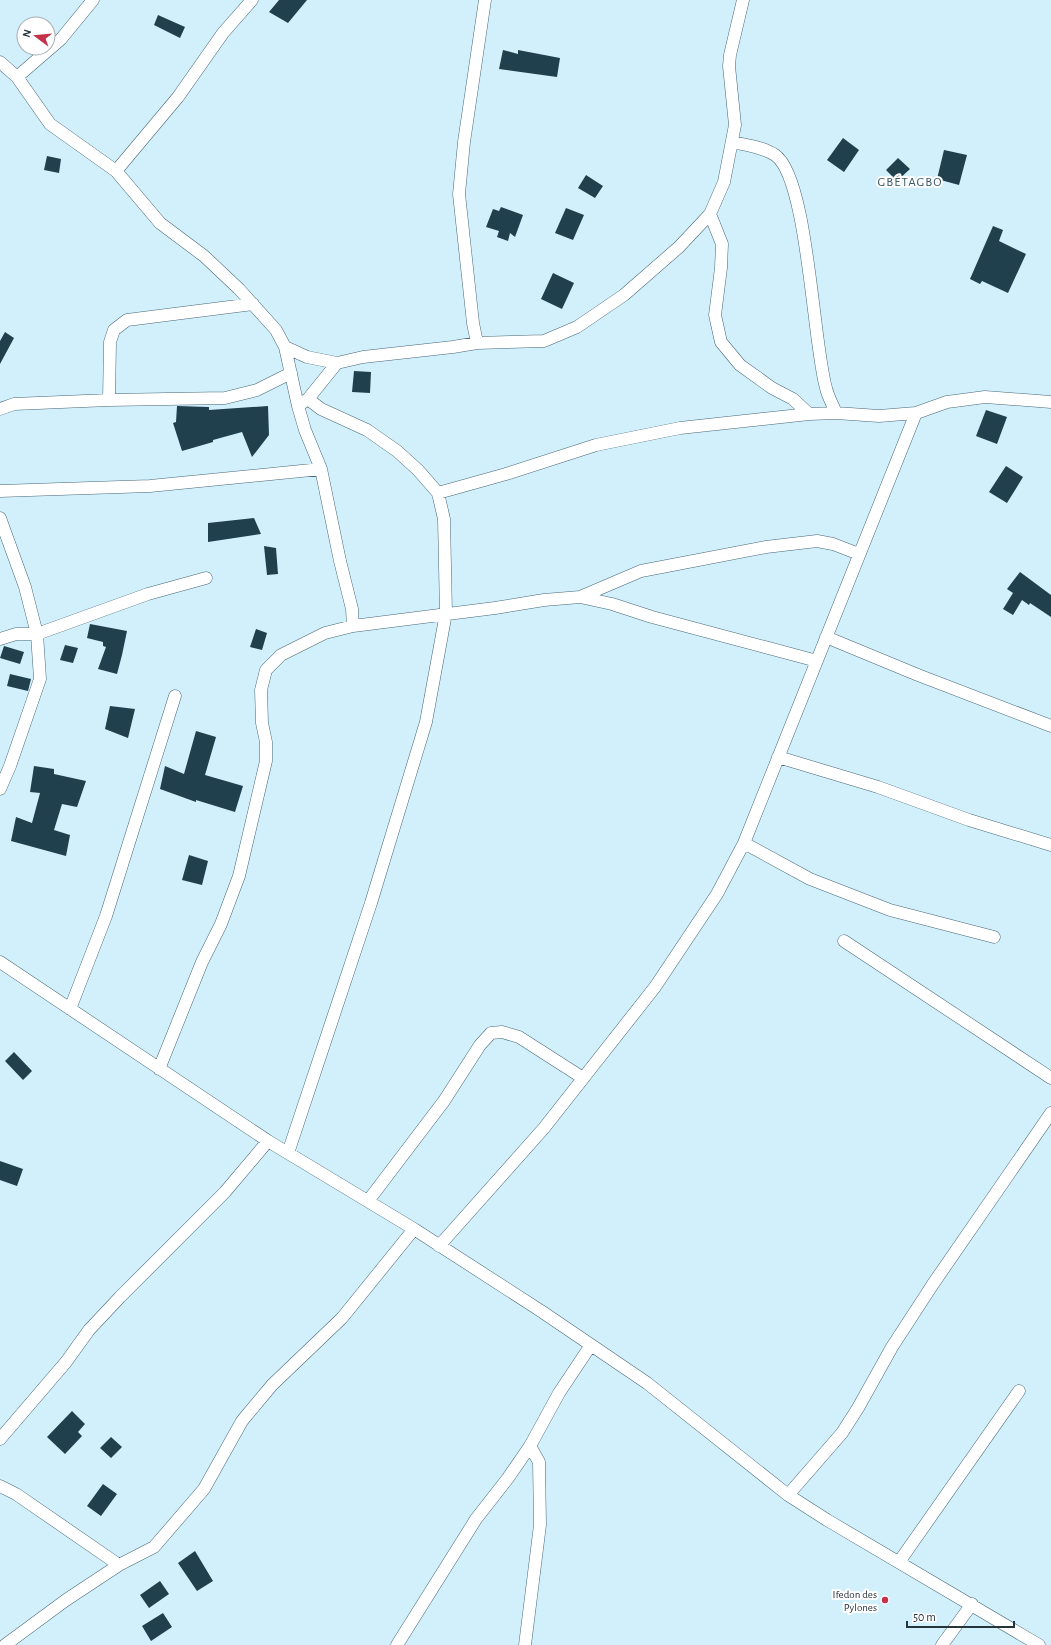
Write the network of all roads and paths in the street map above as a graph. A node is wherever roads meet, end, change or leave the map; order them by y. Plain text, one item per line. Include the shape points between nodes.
1 (93, 0) edge
2 (252, 0) edge
3 (485, 0) edge
4 (743, 0) edge
5 (0, 62) edge
6 (17, 77) junction
7 (732, 142) junction
8 (116, 171) junction
9 (710, 214) junction
10 (253, 304) junction
11 (477, 343) junction
12 (285, 347) junction
13 (337, 363) junction
14 (291, 373) junction
15 (308, 398) junction
16 (109, 400) junction
17 (1051, 402) edge
18 (298, 406) junction
19 (0, 409) edge
20 (836, 413) junction
21 (916, 413) junction
22 (809, 414) junction
23 (321, 469) junction
24 (0, 491) edge
25 (438, 493) junction
26 (0, 518) edge
27 (860, 554) junction
28 (206, 578) dead end
29 (580, 597) junction
30 (446, 613) junction
31 (354, 626) junction
32 (37, 634) junction
33 (826, 637) junction
34 (0, 639) edge
35 (817, 661) junction
36 (175, 696) dead end
37 (1051, 726) edge
38 (778, 757) junction
39 (0, 789) edge
40 (744, 843) junction
41 (1051, 845) edge
42 (994, 937) dead end
43 (844, 941) dead end
44 (0, 962) edge
45 (70, 1009) junction
46 (159, 1069) junction
47 (583, 1078) junction
48 (1051, 1078) edge
49 (1051, 1113) edge
50 (268, 1141) junction
51 (288, 1153) junction
52 (368, 1201) junction
53 (414, 1229) junction
54 (439, 1246) junction
55 (590, 1345) junction
56 (1019, 1391) dead end
57 (0, 1439) edge
58 (530, 1446) junction
59 (0, 1486) edge
60 (788, 1495) junction
61 (899, 1562) junction
62 (119, 1565) junction
63 (972, 1604) junction
64 (5, 1645) edge
65 (397, 1645) edge
66 (525, 1645) edge
67 (942, 1645) edge
68 (1039, 1645) edge

1 - 6 street via 61,39
2 - 8 street via 223,33 178,97
3 - 11 street via 459,194
4 - 7 street via 729,66 735,125
5 - 6 street
6 - 8 street via 50,124
7 - 9 street via 724,182
7 - 20 street via 758,148 776,156 788,170 795,190 803,231 826,388
8 - 10 street via 160,223 204,256
9 - 11 street via 680,247 624,295 577,327 544,341
9 - 22 street via 722,244 715,315 721,342 740,365 793,400
10 - 12 street via 276,330
10 - 16 street via 127,320 114,330 110,342
11 - 13 street via 363,357
12 - 13 street via 307,357
12 - 14 street
13 - 15 street
14 - 16 street via 256,390 225,398
14 - 18 street
15 - 18 street
15 - 25 street via 321,409 368,430 397,451
16 - 19 street via 14,404
17 - 21 street via 985,397 947,402
18 - 23 street
20 - 21 street via 879,416
20 - 22 street
21 - 27 street
22 - 25 street via 680,428 596,445
23 - 24 street via 150,486
23 - 31 street
25 - 30 street via 444,519
26 - 32 street via 25,587
27 - 29 street via 833,544 817,542 766,547 641,571
27 - 33 street
28 - 32 street via 148,594
29 - 30 street
29 - 35 street
30 - 31 street
30 - 51 street via 426,722 371,903
31 - 46 street via 325,633 294,648 281,655 266,670 261,690 266,761 239,876
32 - 34 street via 16,634
32 - 39 street via 40,679
33 - 35 street
33 - 37 street
35 - 38 street
36 - 45 street via 106,916
38 - 40 street
38 - 41 street via 878,787 969,820
40 - 42 street via 810,879 890,910
40 - 47 street via 717,894 655,987
43 - 48 street
44 - 45 street
45 - 46 street
46 - 50 street
47 - 52 street via 519,1038 502,1032 491,1033
47 - 54 street via 544,1128
49 - 60 street via 904,1328 842,1433
50 - 51 street
50 - 57 street via 225,1192 89,1330 66,1362
51 - 52 street
52 - 53 street
53 - 54 street
53 - 62 street via 342,1318 272,1385 242,1421 204,1489 154,1547
54 - 55 street
55 - 58 street via 559,1393
55 - 60 street via 646,1383
56 - 61 street
58 - 65 street via 476,1519
58 - 66 street via 538,1462 540,1525
59 - 62 street via 16,1494
60 - 61 street
61 - 63 street
62 - 64 street
63 - 67 street
63 - 68 street

